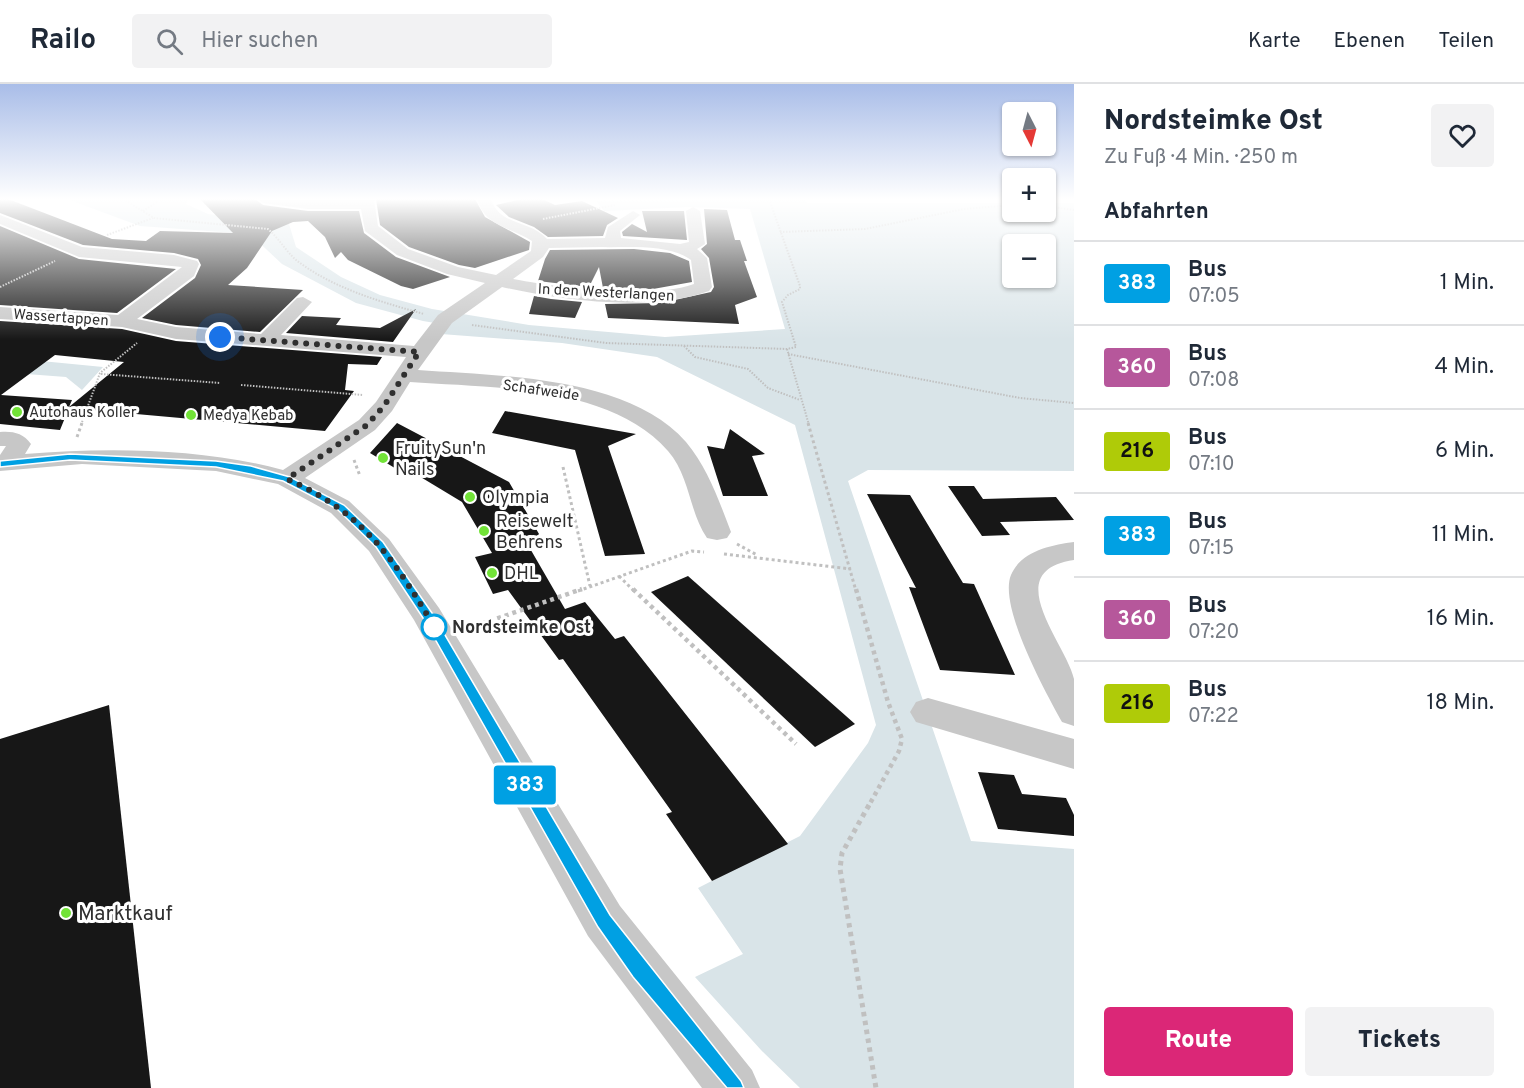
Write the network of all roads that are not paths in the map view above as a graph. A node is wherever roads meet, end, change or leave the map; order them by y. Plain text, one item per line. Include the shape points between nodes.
1 (64, 246) edge
2 (394, 246) edge
3 (540, 246) edge
4 (646, 246) edge
5 (691, 246) edge
6 (685, 248) junction
7 (496, 282) junction
8 (303, 302) dead end
9 (0, 313) edge
10 (122, 321) junction
11 (265, 341) junction
12 (419, 352) junction
13 (404, 375) junction
14 (2, 455) edge
15 (287, 479) junction
16 (717, 532) dead end
17 (1074, 551) edge
18 (928, 712) dead end
19 (1074, 712) edge
20 (1074, 754) edge
21 (734, 1088) edge

1 - 10 street, Wassertappen via 87,254 191,264 188,272
2 - 7 street via 439,268
3 - 7 street via 537,254
4 - 6 street
5 - 6 street
6 - 7 street, In den Westerlangen via 699,258 703,287 694,294 669,297 575,292
7 - 12 street via 445,319
8 - 11 street
9 - 10 street, Wassertappen
10 - 11 street, Wassertappen via 153,329
11 - 12 street, Wassertappen
12 - 13 street
13 - 15 street via 367,425
13 - 16 street, Schafweide via 562,391 637,416 674,444 687,461
14 - 15 street via 216,464
15 - 21 street via 327,498 380,545 441,638 604,921
17 - 19 street via 1037,562 1025,575 1022,595
18 - 20 street

